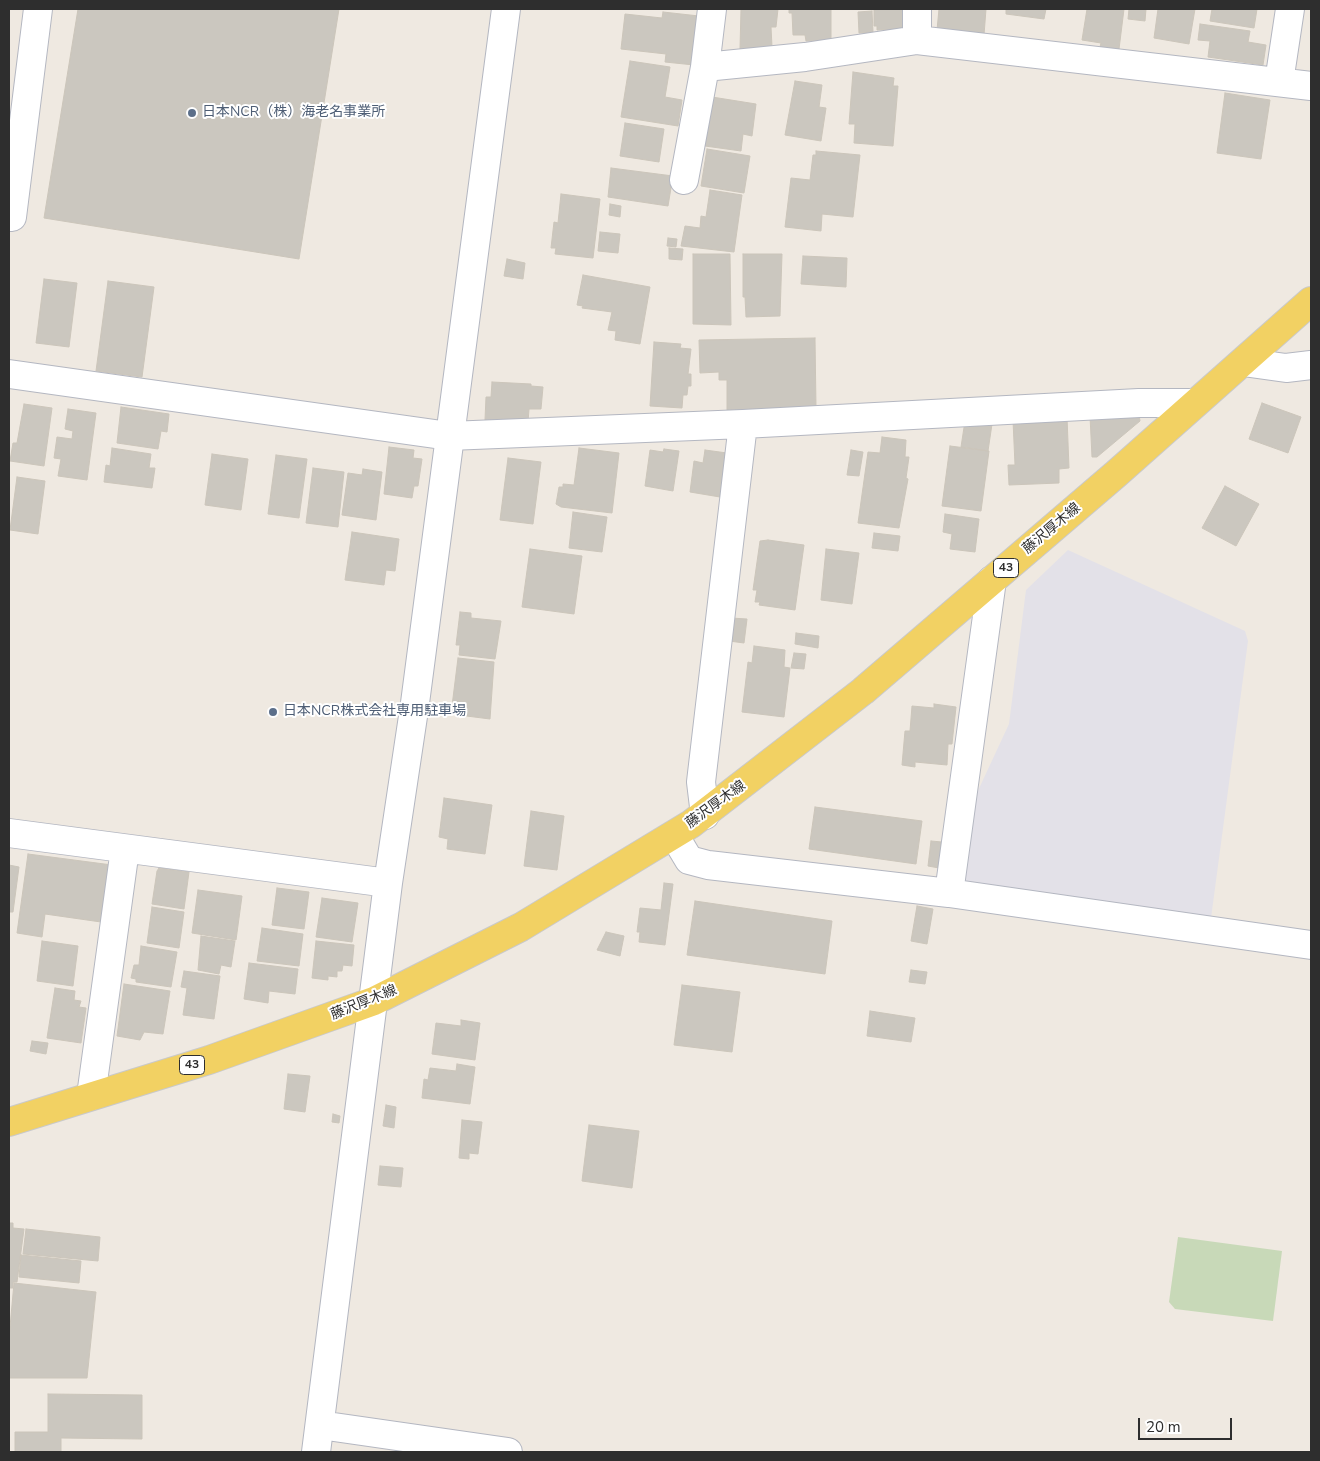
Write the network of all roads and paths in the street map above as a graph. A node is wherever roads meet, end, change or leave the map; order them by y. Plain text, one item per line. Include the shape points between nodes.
1 (38, 9) edge
2 (506, 9) edge
3 (712, 9) edge
4 (918, 9) edge
5 (1290, 9) edge
6 (917, 40) junction
7 (705, 67) junction
8 (1279, 82) junction
9 (1311, 86) edge
10 (684, 180) dead end
11 (12, 217) dead end
12 (1311, 301) edge
13 (1243, 362) junction
14 (1311, 364) edge
15 (9, 374) edge
16 (1195, 403) junction
17 (743, 424) junction
18 (449, 436) junction
19 (992, 580) junction
20 (705, 815) junction
21 (9, 833) edge
22 (674, 835) junction
23 (125, 849) junction
24 (388, 882) junction
25 (949, 893) junction
26 (1311, 945) edge
27 (374, 1001) junction
28 (92, 1096) junction
29 (9, 1122) edge
30 (320, 1425) junction
31 (316, 1452) edge
32 (508, 1452) edge

1 - 11 street
2 - 18 street
3 - 7 street
4 - 6 street
5 - 8 street
6 - 7 street via 805,57
6 - 8 street
7 - 10 street
8 - 9 street
12 - 13 main road, 藤沢厚木線 / 43
13 - 14 street via 1286,368
13 - 16 main road, 藤沢厚木線 / 43
15 - 18 street
16 - 17 street via 1140,403
16 - 19 main road, 藤沢厚木線 / 43
17 - 18 street
17 - 20 street via 701,782
18 - 24 street
19 - 20 main road, 藤沢厚木線 / 43 via 863,690
19 - 25 street
20 - 22 main road, 藤沢厚木線 / 43
21 - 23 street
22 - 25 street via 689,860 708,865
22 - 27 main road, 藤沢厚木線 / 43 via 521,927
23 - 24 street
23 - 28 street
24 - 27 street
25 - 26 street
27 - 28 main road, 藤沢厚木線 / 43 via 209,1060
27 - 30 street
28 - 29 main road, 藤沢厚木線 / 43
30 - 31 street
30 - 32 street

